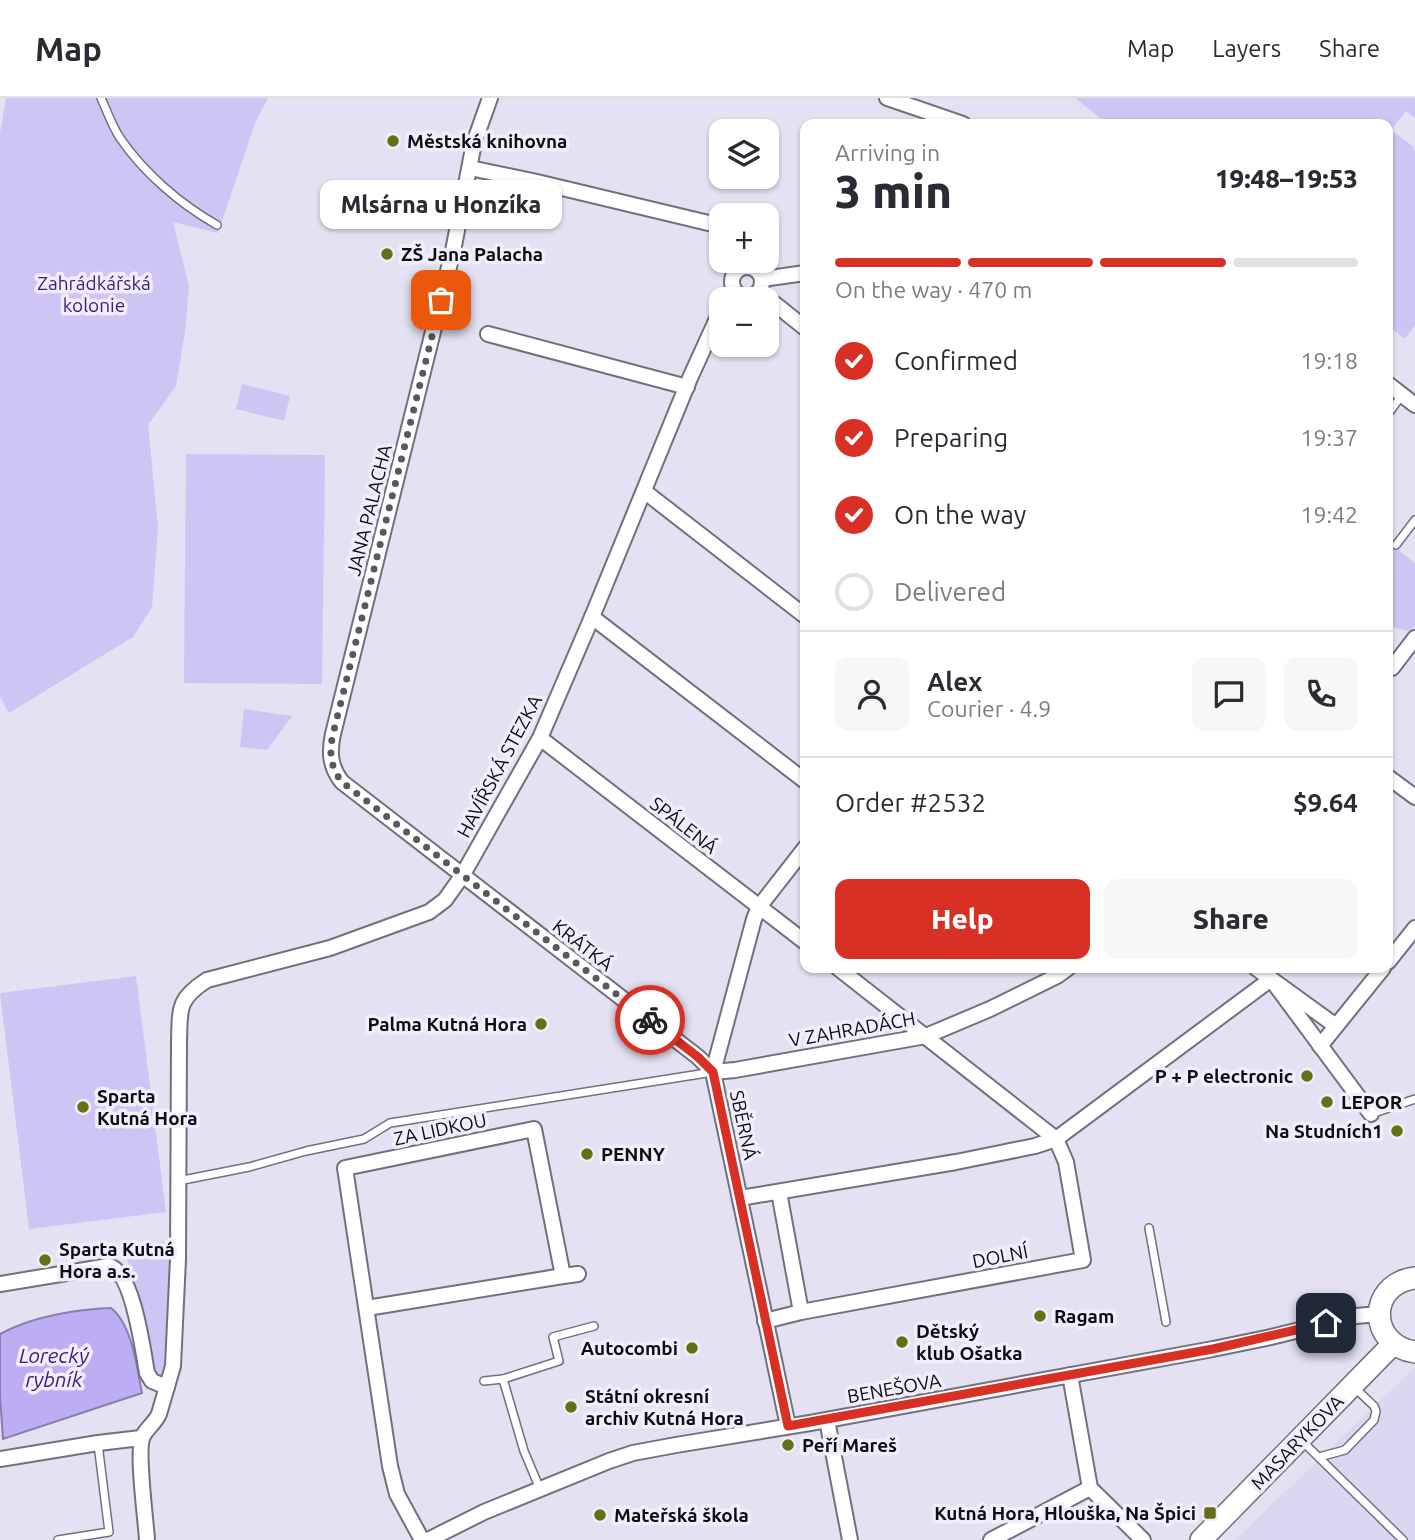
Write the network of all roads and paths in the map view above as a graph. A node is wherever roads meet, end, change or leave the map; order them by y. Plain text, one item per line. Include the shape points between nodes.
1 (101, 98) edge
2 (489, 98) edge
3 (887, 98) edge
4 (927, 118) edge
5 (470, 169) junction
6 (709, 223) edge
7 (217, 225) dead end
8 (759, 273) edge
9 (800, 274) edge
10 (762, 279) junction
11 (761, 287) edge
12 (779, 307) edge
13 (800, 324) edge
14 (488, 334) dead end
15 (709, 337) edge
16 (687, 387) junction
17 (1393, 388) edge
18 (1402, 395) junction
19 (1415, 405) edge
20 (1393, 407) edge
21 (644, 491) junction
22 (1415, 520) edge
23 (1396, 545) dead end
24 (800, 612) edge
25 (592, 617) junction
26 (1415, 638) edge
27 (1393, 667) edge
28 (540, 738) junction
29 (800, 777) edge
30 (1393, 781) edge
31 (1415, 797) edge
32 (800, 854) edge
33 (462, 876) junction
34 (759, 907) junction
35 (1415, 928) edge
36 (800, 938) edge
37 (1393, 956) edge
38 (844, 973) edge
39 (1053, 973) edge
40 (1262, 973) edge
41 (1379, 973) edge
42 (1270, 979) junction
43 (1336, 1026) junction
44 (926, 1036) junction
45 (1320, 1046) junction
46 (713, 1072) junction
47 (1415, 1099) edge
48 (1371, 1114) joint
49 (1056, 1139) junction
50 (178, 1181) junction
51 (779, 1192) junction
52 (740, 1198) junction
53 (1149, 1228) dead end
54 (1415, 1278) edge
55 (0, 1284) edge
56 (367, 1308) junction
57 (801, 1311) junction
58 (1379, 1314) junction
59 (765, 1321) junction
60 (1166, 1322) dead end
61 (594, 1326) dead end
62 (1393, 1344) junction
63 (1415, 1352) edge
64 (1070, 1376) junction
65 (503, 1379) junction
66 (484, 1381) dead end
67 (1352, 1385) junction
68 (167, 1387) junction
69 (828, 1420) junction
70 (788, 1426) junction
71 (141, 1438) junction
72 (1301, 1440) junction
73 (98, 1443) junction
74 (1319, 1457) junction
75 (0, 1459) edge
76 (1090, 1488) junction
77 (540, 1489) junction
78 (58, 1540) edge
79 (147, 1540) edge
80 (422, 1540) edge
81 (428, 1540) edge
82 (850, 1540) edge
83 (991, 1540) edge
84 (1143, 1540) edge
85 (1201, 1540) edge
86 (1404, 1540) edge

1 - 7 lane via 119,136 163,187
2 - 5 street, JANA PALACHA
3 - 4 street
5 - 6 street
5 - 33 street, JANA PALACHA via 330,751 335,774 342,782
8 - 10 street
9 - 10 street
10 - 11 street
12 - 13 street
14 - 16 street
15 - 16 street, HAVÍŘSKÁ STEZKA
16 - 21 street, HAVÍŘSKÁ STEZKA
17 - 18 street
18 - 19 street
18 - 20 lane
21 - 24 street
21 - 25 street, HAVÍŘSKÁ STEZKA
22 - 23 lane
25 - 28 street, HAVÍŘSKÁ STEZKA
25 - 29 street
26 - 27 street
28 - 33 street, HAVÍŘSKÁ STEZKA
28 - 34 street, SPÁLENÁ
30 - 31 street
32 - 34 street, SBĚRNÁ
33 - 46 street, KRÁTKÁ
33 - 50 street, HAVÍŘSKÁ STEZKA via 446,900 429,912 330,948 207,980 185,997 180,1015
34 - 36 street, SPÁLENÁ
34 - 46 street, SBĚRNÁ
35 - 37 street
38 - 44 street
39 - 44 street, V ZAHRADÁCH via 990,1009
40 - 42 street
41 - 43 street
42 - 43 street
42 - 45 street
42 - 49 street
43 - 45 street
44 - 46 street, V ZAHRADÁCH
44 - 49 street
45 - 48 street
46 - 50 lane via 390,1123 364,1139
46 - 52 street, SBĚRNÁ
47 - 48 lane
49 - 51 street via 956,1162
49 - 57 street, DOLNÍ via 1066,1162 1083,1260
50 - 68 street via 176,1328
51 - 52 street
51 - 57 street
52 - 59 street, SBĚRNÁ
53 - 60 lane
54 - 58 main road via 1394,1285
55 - 68 street via 115,1267 134,1305 147,1373 152,1381
56 - 56 street, ZA LIDKOU via 345,1168 534,1129 570,1275
56 - 80 street, ZA LIDKOU via 392,1475
57 - 59 street, DOLNÍ
58 - 62 main road via 1380,1325
58 - 64 street, BENEŠOVA via 1356,1315 1237,1344
59 - 70 street, SBĚRNÁ
61 - 65 lane via 553,1337 559,1361
62 - 63 main road
62 - 67 main road, MASARYKOVA
64 - 69 street, BENEŠOVA
64 - 76 street
65 - 66 lane
65 - 77 lane
67 - 72 main road, MASARYKOVA
67 - 74 lane via 1374,1406 1374,1420 1345,1450
68 - 71 street via 155,1422
69 - 70 street, BENEŠOVA
69 - 82 street
70 - 77 street, BENEŠOVA via 633,1453
71 - 73 street
71 - 79 street
72 - 74 lane
72 - 85 main road, MASARYKOVA
73 - 75 street
73 - 78 lane via 109,1532
74 - 86 lane
76 - 83 street
76 - 84 street
77 - 81 street, BENEŠOVA

